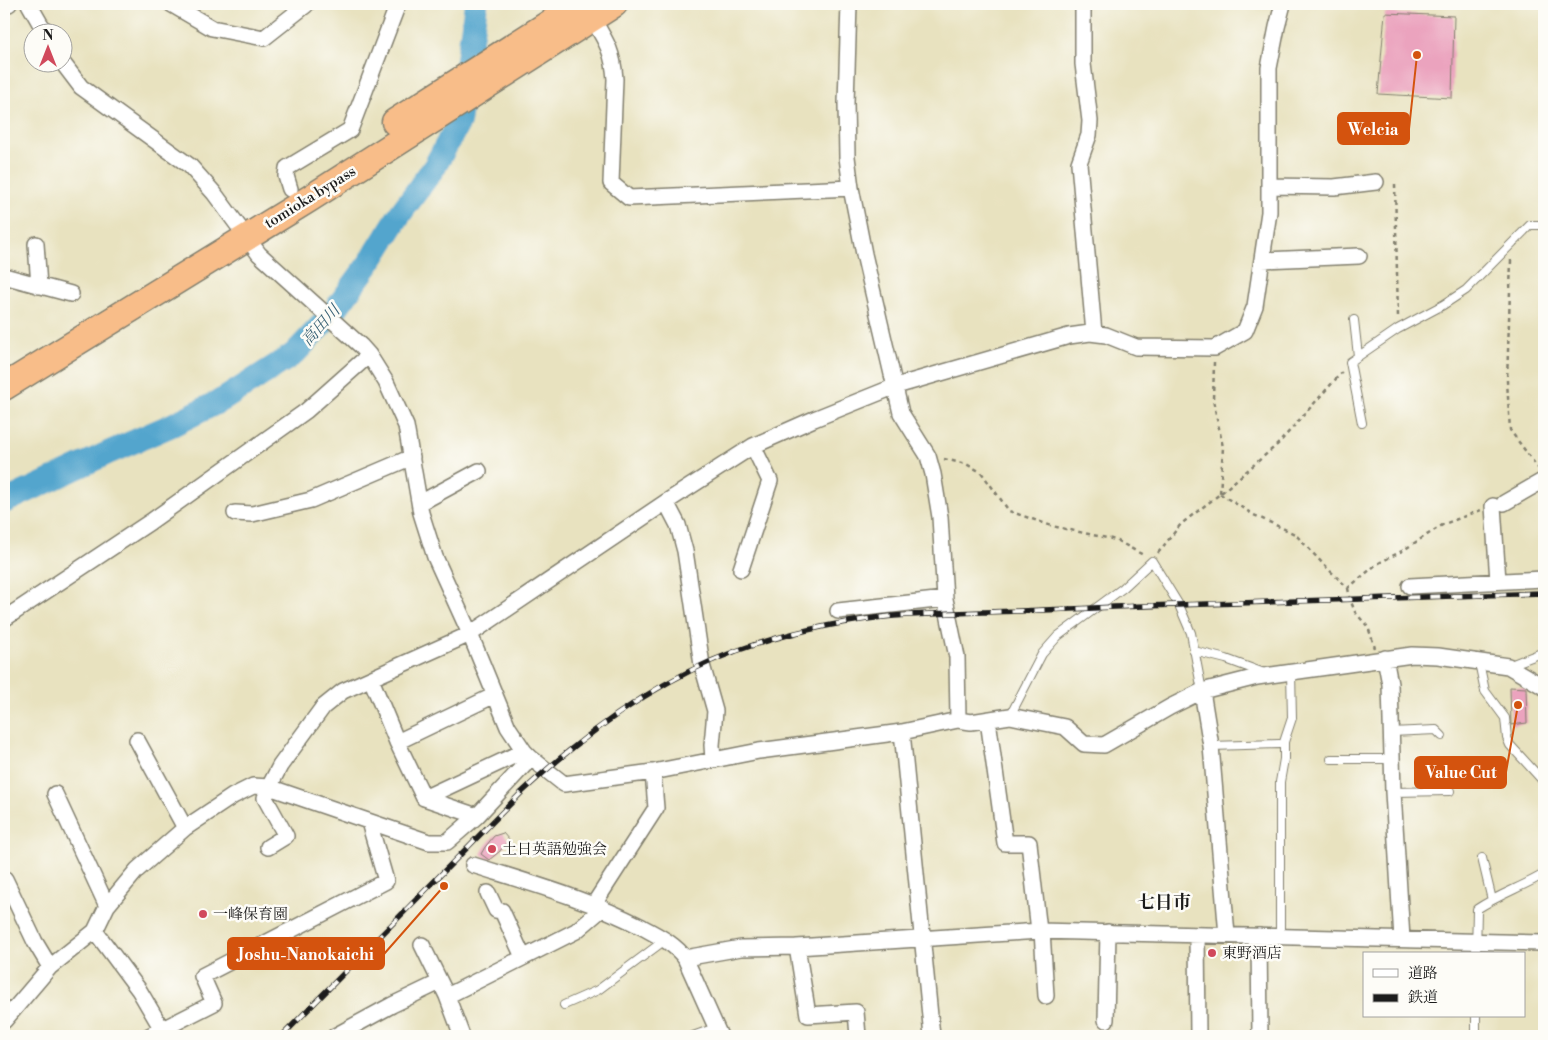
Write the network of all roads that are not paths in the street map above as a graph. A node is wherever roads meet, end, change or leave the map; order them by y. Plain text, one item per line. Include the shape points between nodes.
1 (9, 4) edge
2 (29, 4) edge
3 (171, 4) edge
4 (398, 4) edge
5 (614, 4) edge
6 (849, 4) edge
7 (1083, 4) edge
8 (1283, 4) edge
9 (306, 5) dead end
10 (4, 6) edge
11 (586, 11) edge
12 (39, 22) edge
13 (70, 72) edge
14 (1376, 182) dead end
15 (1270, 186) junction
16 (851, 188) junction
17 (300, 190) junction
18 (1544, 225) edge
19 (242, 229) junction
20 (36, 244) dead end
21 (1359, 256) dead end
22 (1262, 260) junction
23 (4, 276) edge
24 (39, 286) junction
25 (71, 294) dead end
26 (1354, 320) dead end
27 (1094, 333) junction
28 (365, 350) junction
29 (1358, 356) junction
30 (4, 369) edge
31 (896, 386) junction
32 (4, 387) edge
33 (1362, 423) dead end
34 (753, 446) junction
35 (412, 457) junction
36 (479, 471) dead end
37 (1541, 474) edge
38 (666, 502) junction
39 (420, 503) junction
40 (235, 513) dead end
41 (740, 569) dead end
42 (1544, 578) edge
43 (1498, 581) junction
44 (1410, 586) dead end
45 (945, 599) junction
46 (838, 611) dead end
47 (4, 620) edge
48 (470, 634) junction
49 (1194, 651) junction
50 (1544, 652) edge
51 (1380, 659) junction
52 (1477, 661) junction
53 (1508, 666) junction
54 (1292, 672) junction
55 (1271, 675) junction
56 (371, 679) junction
57 (1544, 687) edge
58 (1202, 691) junction
59 (495, 694) junction
60 (1010, 716) junction
61 (958, 720) junction
62 (988, 720) junction
63 (902, 732) junction
64 (1392, 732) junction
65 (1442, 736) dead end
66 (137, 740) dead end
67 (398, 742) junction
68 (1279, 744) dead end
69 (1211, 746) junction
70 (527, 754) junction
71 (1330, 759) dead end
72 (1392, 759) junction
73 (713, 760) junction
74 (653, 772) junction
75 (1544, 782) edge
76 (269, 787) junction
77 (1450, 791) dead end
78 (1394, 792) junction
79 (55, 794) dead end
80 (424, 798) junction
81 (477, 816) junction
82 (369, 822) junction
83 (185, 828) junction
84 (268, 847) dead end
85 (1482, 858) dead end
86 (473, 864) dead end
87 (1544, 874) edge
88 (5, 879) edge
89 (488, 893) dead end
90 (1492, 900) junction
91 (107, 906) junction
92 (598, 906) junction
93 (95, 931) junction
94 (1040, 931) junction
95 (1108, 932) junction
96 (1197, 934) junction
97 (1227, 935) junction
98 (1259, 936) junction
99 (1280, 937) junction
100 (922, 938) junction
101 (1402, 939) junction
102 (665, 940) junction
103 (1544, 943) edge
104 (422, 945) dead end
105 (797, 947) junction
106 (1476, 947) edge
107 (523, 957) junction
108 (686, 958) junction
109 (50, 967) junction
110 (444, 989) junction
111 (1046, 996) dead end
112 (564, 1005) dead end
113 (1476, 1018) edge
114 (1106, 1020) dead end
115 (4, 1021) edge
116 (717, 1032) edge
117 (159, 1034) edge
118 (335, 1036) edge
119 (462, 1036) edge
120 (693, 1036) edge
121 (858, 1036) edge
122 (932, 1036) edge
123 (1198, 1036) edge
124 (1260, 1036) edge
125 (1476, 1036) edge

1 - 10 street
2 - 12 street
3 - 9 street via 212,28 264,38
4 - 17 street via 350,130 287,168 286,176
5 - 11 highway, tomioka bypass
6 - 16 street via 846,103
7 - 27 street via 1083,64 1090,128 1079,163
8 - 15 street via 1269,68
11 - 16 street via 608,46 614,64 611,183 629,198
11 - 17 highway, tomioka bypass via 506,72
11 - 17 highway, tomioka bypass via 518,42
13 - 19 street via 81,87 190,166
14 - 15 street via 1334,187
15 - 22 street via 1270,212
16 - 31 street
17 - 19 highway, tomioka bypass
18 - 29 lane via 1530,225 1466,290
19 - 28 street via 259,254
19 - 30 highway, tomioka bypass
19 - 32 highway, tomioka bypass
20 - 24 street
21 - 22 street
22 - 27 street via 1255,306 1245,332 1215,348 1136,348
23 - 24 street
24 - 25 street
26 - 29 lane
27 - 31 street via 1069,336
28 - 35 street via 386,382 406,426
28 - 47 street via 306,411
29 - 33 lane via 1350,362
31 - 34 street
31 - 45 street via 901,413 928,456 933,474 940,518
34 - 38 street
34 - 41 street via 770,481
35 - 39 street
35 - 40 street via 311,500 252,514
36 - 39 street
37 - 43 street via 1499,504
38 - 48 street
38 - 73 street via 678,525 702,665 715,711
39 - 48 street via 435,557
42 - 43 street
43 - 44 street
45 - 46 street
45 - 61 street via 957,658
48 - 56 street
48 - 59 street
49 - 55 lane
49 - 58 lane
49 - 60 lane via 1179,605 1152,561 1123,588 1058,636 1042,654
50 - 53 lane
51 - 52 street via 1412,655
51 - 54 street
51 - 64 street via 1390,684
52 - 53 street
52 - 75 lane via 1485,692 1505,718 1510,744
53 - 57 street
54 - 55 street
54 - 99 lane via 1292,718 1284,742 1280,782
55 - 58 street
56 - 67 street
56 - 76 street via 343,691 323,707 280,766
58 - 60 street via 1104,744 1084,744 1065,726
58 - 69 street
59 - 67 street
59 - 70 street via 508,727
60 - 62 street
61 - 62 street
61 - 63 street
62 - 94 street via 1005,843 1028,843
63 - 73 street
63 - 100 street
64 - 65 lane via 1436,730
64 - 72 street
66 - 83 street
67 - 80 street
68 - 69 lane
69 - 97 street
70 - 74 street via 564,784
70 - 80 street
70 - 81 street
71 - 72 lane
72 - 78 street
73 - 74 street
74 - 92 street via 656,808
76 - 82 street
76 - 83 street via 253,786
76 - 84 street via 266,798 286,836
77 - 78 lane
78 - 101 street
79 - 91 street
80 - 81 street
81 - 82 street via 447,842 428,842
82 - 117 street via 386,881 202,976 214,1003
83 - 91 street via 137,870
85 - 90 lane
86 - 92 street
87 - 90 lane
88 - 109 street
89 - 107 street via 496,910 502,912
90 - 106 lane via 1477,909
91 - 93 street
92 - 102 street
92 - 107 street via 576,931
93 - 109 street
93 - 117 street via 139,990
94 - 95 street
94 - 100 street
94 - 111 street
95 - 96 street
95 - 114 street
96 - 97 street
96 - 123 street
97 - 98 street
98 - 99 street
98 - 124 street
99 - 101 street
100 - 105 street
100 - 122 street
101 - 106 street
102 - 108 street via 678,947
102 - 112 lane via 598,990
103 - 106 street
104 - 110 street
105 - 108 street via 741,948
105 - 121 street via 808,1015 856,1012
107 - 110 street
108 - 116 street
109 - 115 street
110 - 118 street
110 - 119 street
113 - 125 lane
116 - 120 lane

